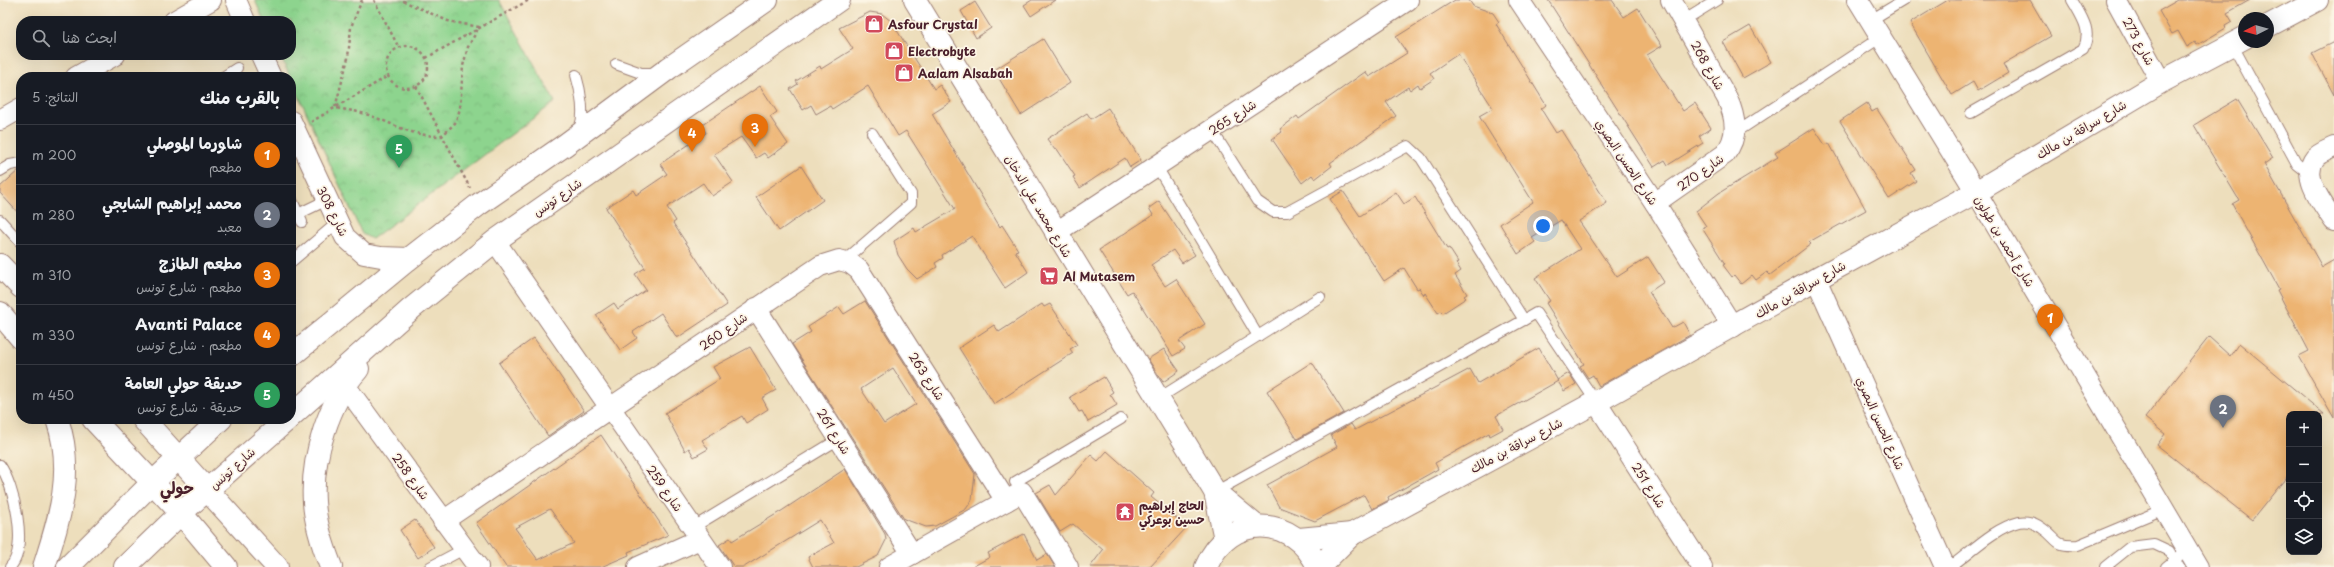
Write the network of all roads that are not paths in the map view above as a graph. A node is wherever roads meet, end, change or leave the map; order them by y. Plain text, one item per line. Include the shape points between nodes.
1 (211, 0) edge
2 (236, 0) edge
3 (767, 0) edge
4 (840, 0) edge
5 (915, 0) edge
6 (1408, 0) edge
7 (1519, 0) edge
8 (1671, 0) edge
9 (1717, 0) edge
10 (1858, 0) edge
11 (1904, 0) edge
12 (2072, 0) edge
13 (2116, 0) edge
14 (2317, 0) edge
15 (183, 16) edge
16 (243, 16) edge
17 (1682, 20) junction
18 (1871, 20) junction
19 (2274, 23) edge
20 (1881, 37) junction
21 (2238, 41) edge
22 (2241, 48) edge
23 (106, 60) edge
24 (263, 60) edge
25 (616, 64) dead end
26 (237, 68) dead end
27 (669, 68) junction
28 (85, 72) edge
29 (231, 72) edge
30 (269, 72) edge
31 (576, 75) dead end
32 (2161, 82) junction
33 (16, 111) edge
34 (1971, 113) dead end
35 (0, 120) edge
36 (1212, 130) junction
37 (872, 133) dead end
38 (1735, 133) junction
39 (296, 135) edge
40 (566, 145) junction
41 (2334, 147) edge
42 (16, 164) edge
43 (1157, 167) junction
44 (2310, 169) junction
45 (0, 172) edge
46 (1976, 192) junction
47 (327, 200) junction
48 (1655, 203) junction
49 (296, 209) edge
50 (0, 220) edge
51 (2334, 221) edge
52 (341, 230) junction
53 (1056, 233) junction
54 (16, 238) edge
55 (495, 241) junction
56 (410, 258) junction
57 (296, 259) edge
58 (842, 261) junction
59 (0, 265) edge
60 (1816, 279) junction
61 (16, 282) edge
62 (1320, 297) dead end
63 (756, 308) junction
64 (412, 309) junction
65 (0, 313) edge
66 (1524, 320) junction
67 (1733, 327) junction
68 (16, 332) edge
69 (1258, 336) junction
70 (296, 352) edge
71 (344, 384) junction
72 (1160, 398) junction
73 (1596, 402) junction
74 (610, 410) junction
75 (296, 412) edge
76 (1121, 419) dead end
77 (59, 424) edge
78 (98, 424) edge
79 (148, 424) edge
80 (216, 424) edge
81 (282, 424) edge
82 (838, 439) junction
83 (179, 457) junction
84 (0, 465) edge
85 (153, 482) junction
86 (209, 489) junction
87 (1215, 492) junction
88 (1014, 496) junction
89 (2164, 510) junction
90 (181, 513) junction
91 (443, 521) junction
92 (1256, 526) junction
93 (696, 533) junction
94 (1352, 534) junction
95 (1225, 539) junction
96 (1299, 539) junction
97 (464, 549) junction
98 (912, 554) junction
99 (2181, 559) edge
100 (10, 567) edge
101 (44, 567) edge
102 (68, 567) edge
103 (125, 567) edge
104 (226, 567) edge
105 (277, 567) edge
106 (331, 567) edge
107 (430, 567) edge
108 (478, 567) edge
109 (638, 567) edge
110 (720, 567) edge
111 (889, 567) edge
112 (1068, 567) edge
113 (1206, 567) edge
114 (1319, 567) edge
115 (1702, 567) edge
116 (1945, 567) edge
117 (1950, 567) edge
118 (2105, 567) edge
119 (2166, 567) edge
120 (2198, 567) edge

1 - 15 street
2 - 16 street
3 - 27 main road
4 - 55 main road, شارع تونس
5 - 53 main road, شارع محمد علي الدخان
6 - 36 street, شارع 265
7 - 48 street, شارع الحسن البصري
8 - 17 street, شارع 268
9 - 17 lane
10 - 18 street, شارع أحمد بن طولون
11 - 18 lane
12 - 34 lane via 2086,26 2087,41 2083,49
13 - 32 street, شارع 273
14 - 19 main road
17 - 38 street, شارع 268 via 1728,98 1734,115
18 - 20 street, شارع أحمد بن طولون
20 - 38 lane
20 - 46 street, شارع أحمد بن طولون
21 - 32 main road, شارع سراقة بن مالك
22 - 44 lane via 2297,164
23 - 28 street
24 - 30 street
25 - 27 lane via 641,73 654,73
26 - 29 lane
27 - 40 main road
31 - 40 lane via 581,90 580,128
32 - 46 main road, شارع سراقة بن مالك
33 - 35 street
36 - 43 street, شارع 265
36 - 66 lane via 1257,201 1273,212 1287,212 1408,146 1421,158
37 - 58 lane via 911,194 911,204
38 - 48 street, شارع 270 via 1731,147 1725,154
39 - 47 street, شارع 308
40 - 56 main road via 478,204
41 - 44 street via 2315,158
42 - 45 lane
43 - 53 street, شارع 265
43 - 69 lane
44 - 51 street via 2315,189
46 - 60 main road, شارع سراقة بن مالك
46 - 89 street, شارع أحمد بن طولون
47 - 49 lane via 300,218
47 - 52 street, شارع 308
48 - 67 street, شارع الحسن البصري
50 - 54 lane
52 - 56 street, شارع 308 via 364,254
52 - 57 lane
53 - 72 main road, شارع محمد علي الدخان
55 - 64 main road, شارع تونس
55 - 74 street
56 - 70 main road
58 - 63 street, شارع 260 via 820,266
58 - 88 street, شارع 263 via 859,270
59 - 61 main road
60 - 67 main road, شارع سراقة بن مالك
60 - 116 street, شارع الحسن البصري
62 - 69 lane
63 - 74 street, شارع 260
63 - 82 street, شارع 261
64 - 71 main road
64 - 75 main road, شارع تونس
65 - 68 main road
66 - 73 lane via 1536,313
66 - 87 lane
67 - 73 main road, شارع سراقة بن مالك
69 - 72 lane
71 - 91 street, شارع 258
71 - 106 main road via 328,420 317,458 314,502
72 - 87 main road, شارع محمد علي الدخان
73 - 94 main road, شارع سراقة بن مالك
73 - 115 street, شارع 251
74 - 91 street, شارع 260
74 - 93 street, شارع 259
76 - 88 lane via 1015,482
77 - 101 main road via 64,442 66,480 59,519
78 - 85 main road
79 - 83 main road
80 - 83 main road
81 - 86 main road, شارع تونس
82 - 93 lane
82 - 98 street, شارع 261
83 - 85 main road
83 - 86 main road
84 - 100 lane via 17,512 17,557
85 - 90 main road
85 - 102 main road
86 - 90 main road, شارع تونس
86 - 105 main road
87 - 92 main road, شارع محمد علي الدخان
87 - 95 main road, شارع محمد علي الدخان
88 - 98 street
88 - 112 street, شارع 263
89 - 99 street, شارع أحمد بن طولون
89 - 117 lane via 2078,545 2068,546 2055,542 2045,530 2033,522 2020,522 1992,537
90 - 103 main road, شارع تونس
90 - 104 main road
91 - 97 street, شارع 258
92 - 95 main road via 1245,528
92 - 96 main road via 1279,528
93 - 109 street
93 - 110 street, شارع 259
94 - 96 main road, شارع سراقة بن مالك
94 - 114 main road, شارع سراقة بن مالك
95 - 113 main road via 1216,548
96 - 114 main road
97 - 107 lane
97 - 108 street, شارع 258
98 - 111 street
99 - 118 lane via 2154,544 2130,548
99 - 119 lane
99 - 120 street, شارع أحمد بن طولون

